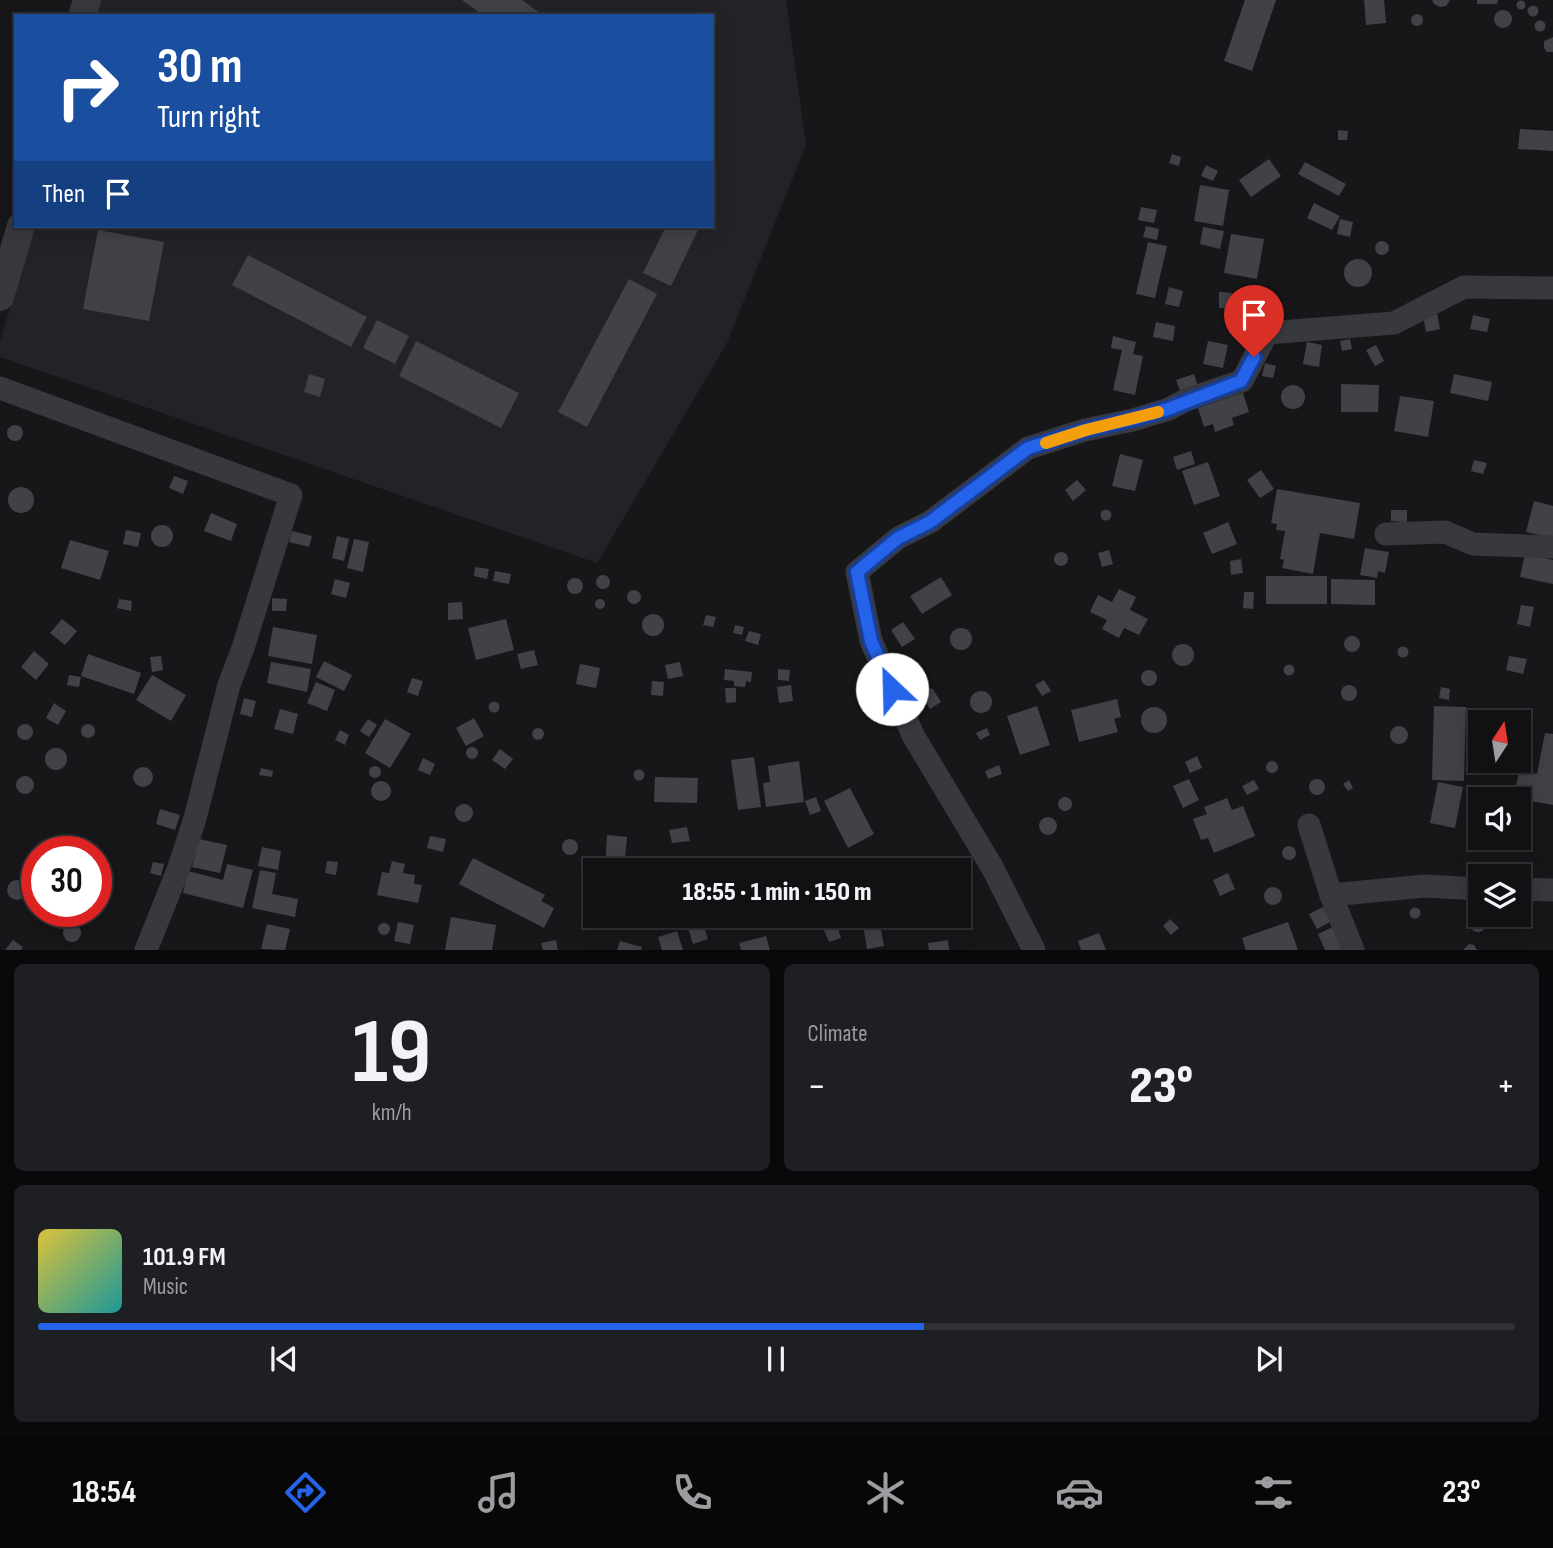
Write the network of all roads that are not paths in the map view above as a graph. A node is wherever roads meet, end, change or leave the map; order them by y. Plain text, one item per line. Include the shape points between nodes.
1 (20, 228) edge
2 (1553, 288) edge
3 (0, 297) edge
4 (0, 388) edge
5 (1387, 534) dead end
6 (1553, 547) edge
7 (1309, 825) dead end
8 (1468, 888) edge
9 (1531, 889) edge
10 (1553, 890) edge
11 (1331, 895) junction
12 (146, 950) edge
13 (1034, 950) edge
14 (1353, 950) edge

1 - 3 street
2 - 13 street via 1464,287 1394,323 1266,333 1241,381 1168,409 1028,448 857,572 871,641 914,737 992,867
4 - 12 street via 291,495 229,685 194,822
5 - 6 street via 1445,532 1473,544
7 - 11 street
8 - 11 street via 1425,886
9 - 10 street
11 - 14 street

